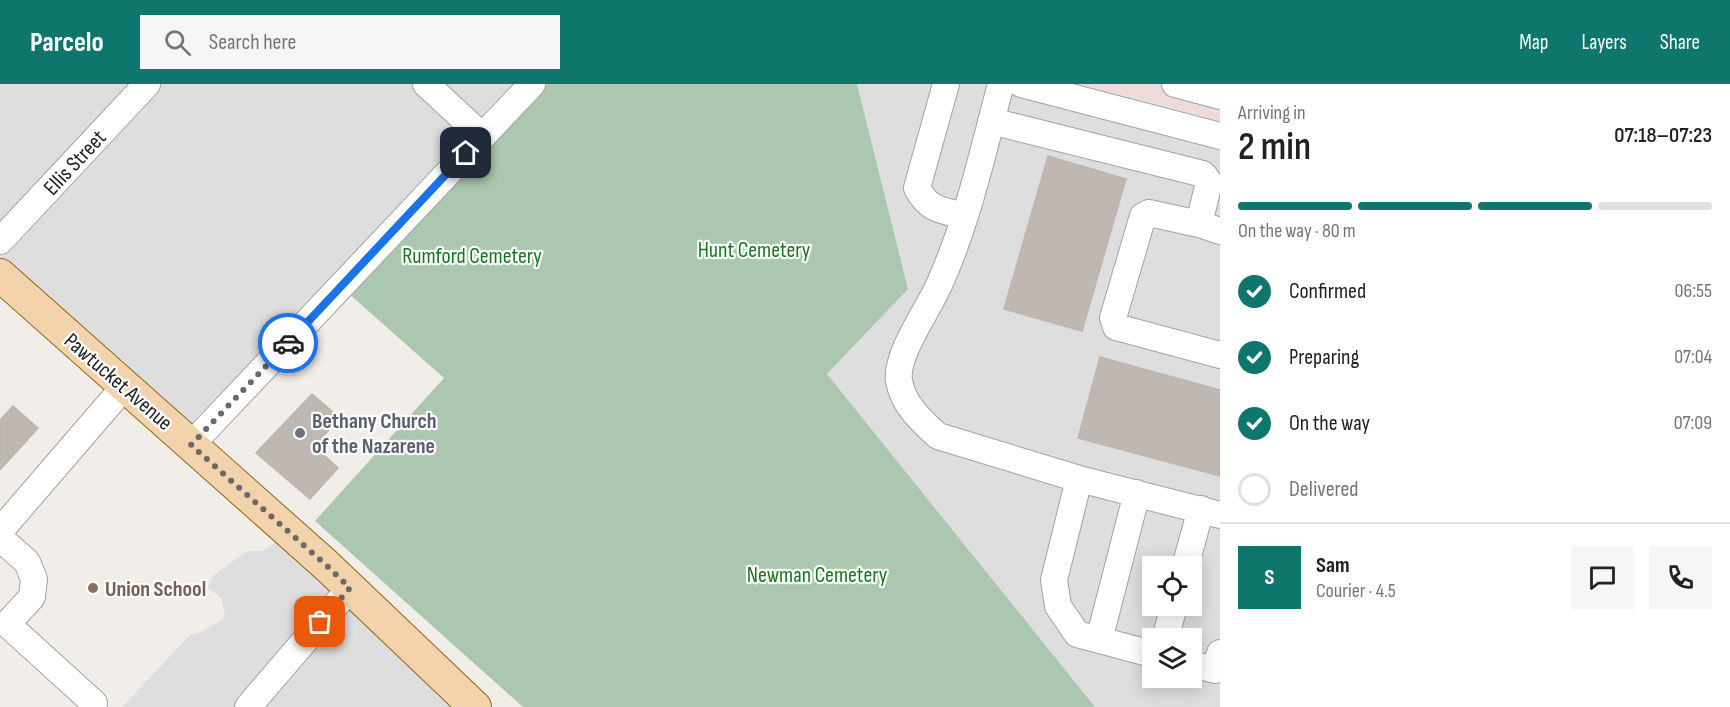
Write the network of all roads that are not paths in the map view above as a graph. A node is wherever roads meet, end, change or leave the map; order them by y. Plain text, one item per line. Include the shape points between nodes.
1 (147, 84) edge
2 (426, 84) edge
3 (532, 84) edge
4 (946, 84) edge
5 (1001, 84) edge
6 (1021, 84) edge
7 (1175, 84) edge
8 (1220, 96) edge
9 (991, 121) junction
10 (482, 136) junction
11 (1220, 136) edge
12 (965, 216) junction
13 (1209, 228) edge
14 (0, 241) edge
15 (0, 275) edge
16 (1220, 355) edge
17 (124, 387) junction
18 (191, 445) junction
19 (1079, 479) junction
20 (1137, 493) junction
21 (1211, 512) edge
22 (0, 531) edge
23 (0, 538) edge
24 (1190, 556) edge
25 (350, 588) junction
26 (1099, 640) junction
27 (1142, 651) edge
28 (1220, 653) edge
29 (1202, 667) edge
30 (94, 703) dead end
31 (248, 707) edge
32 (475, 707) edge

1 - 14 street, Ellis Street
2 - 10 street
3 - 10 street
4 - 12 street via 918,189 924,201 935,208
5 - 9 street
6 - 11 street
7 - 8 street
9 - 12 street
9 - 13 street via 1203,174 1209,182
10 - 18 street
12 - 19 street via 939,285 901,360 899,380 905,400 938,436
13 - 16 street via 1149,213 1143,216 1113,318 1116,327
15 - 17 main road, Pawtucket Avenue
17 - 18 main road, Pawtucket Avenue
17 - 22 street
18 - 25 main road, Pawtucket Avenue
19 - 20 street
19 - 26 street via 1054,579 1058,606 1077,634
20 - 21 street
20 - 26 street
21 - 24 street
23 - 30 street via 27,562 34,579 32,597 7,624
25 - 31 street
25 - 32 main road, Pawtucket Avenue
26 - 27 street
28 - 29 street via 1215,670

